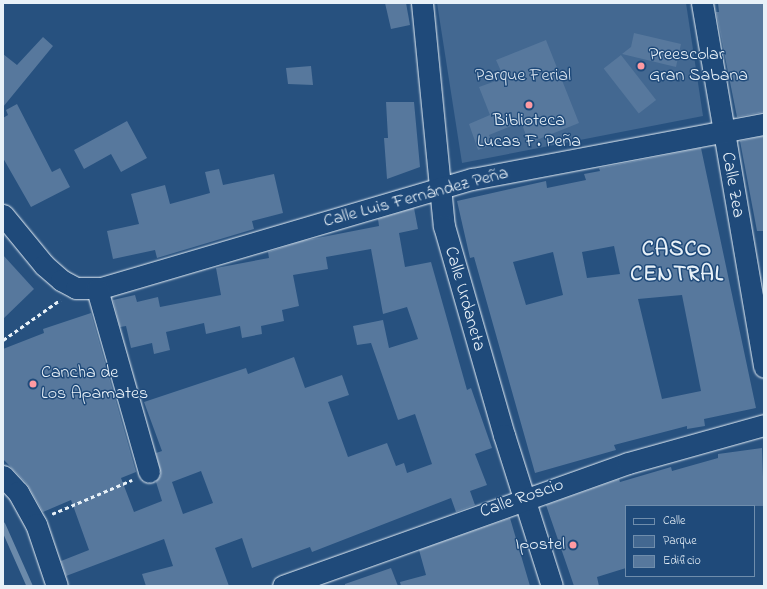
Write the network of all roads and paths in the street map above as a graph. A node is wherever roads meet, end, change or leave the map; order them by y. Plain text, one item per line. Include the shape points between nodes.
1 (422, 3) edge
2 (702, 3) edge
3 (764, 124) edge
4 (723, 132) junction
5 (438, 189) junction
6 (3, 215) edge
7 (76, 288) junction
8 (97, 289) junction
9 (3, 340) edge
10 (764, 367) edge
11 (764, 425) edge
12 (149, 472) joint
13 (3, 476) edge
14 (524, 498) junction
15 (35, 521) junction
16 (56, 586) edge
17 (283, 586) edge
18 (552, 586) edge

1 - 5 street, Calle Urdaneta
2 - 4 street, Calle Zea
3 - 4 street, Calle Luis Fernández Peña
4 - 5 street, Calle Luis Fernández Peña via 472,179
4 - 10 street, Calle Zea
5 - 8 street, Calle Luis Fernández Peña
5 - 14 street, Calle Urdaneta via 458,278
6 - 7 street via 44,265
7 - 8 street, Calle Luis Fernández Peña
7 - 9 path
8 - 12 street
11 - 14 street, Calle Roscio via 628,463
12 - 15 path
13 - 15 street via 18,492
14 - 17 street, Calle Roscio
14 - 18 street, Calle Urdaneta
15 - 16 street

